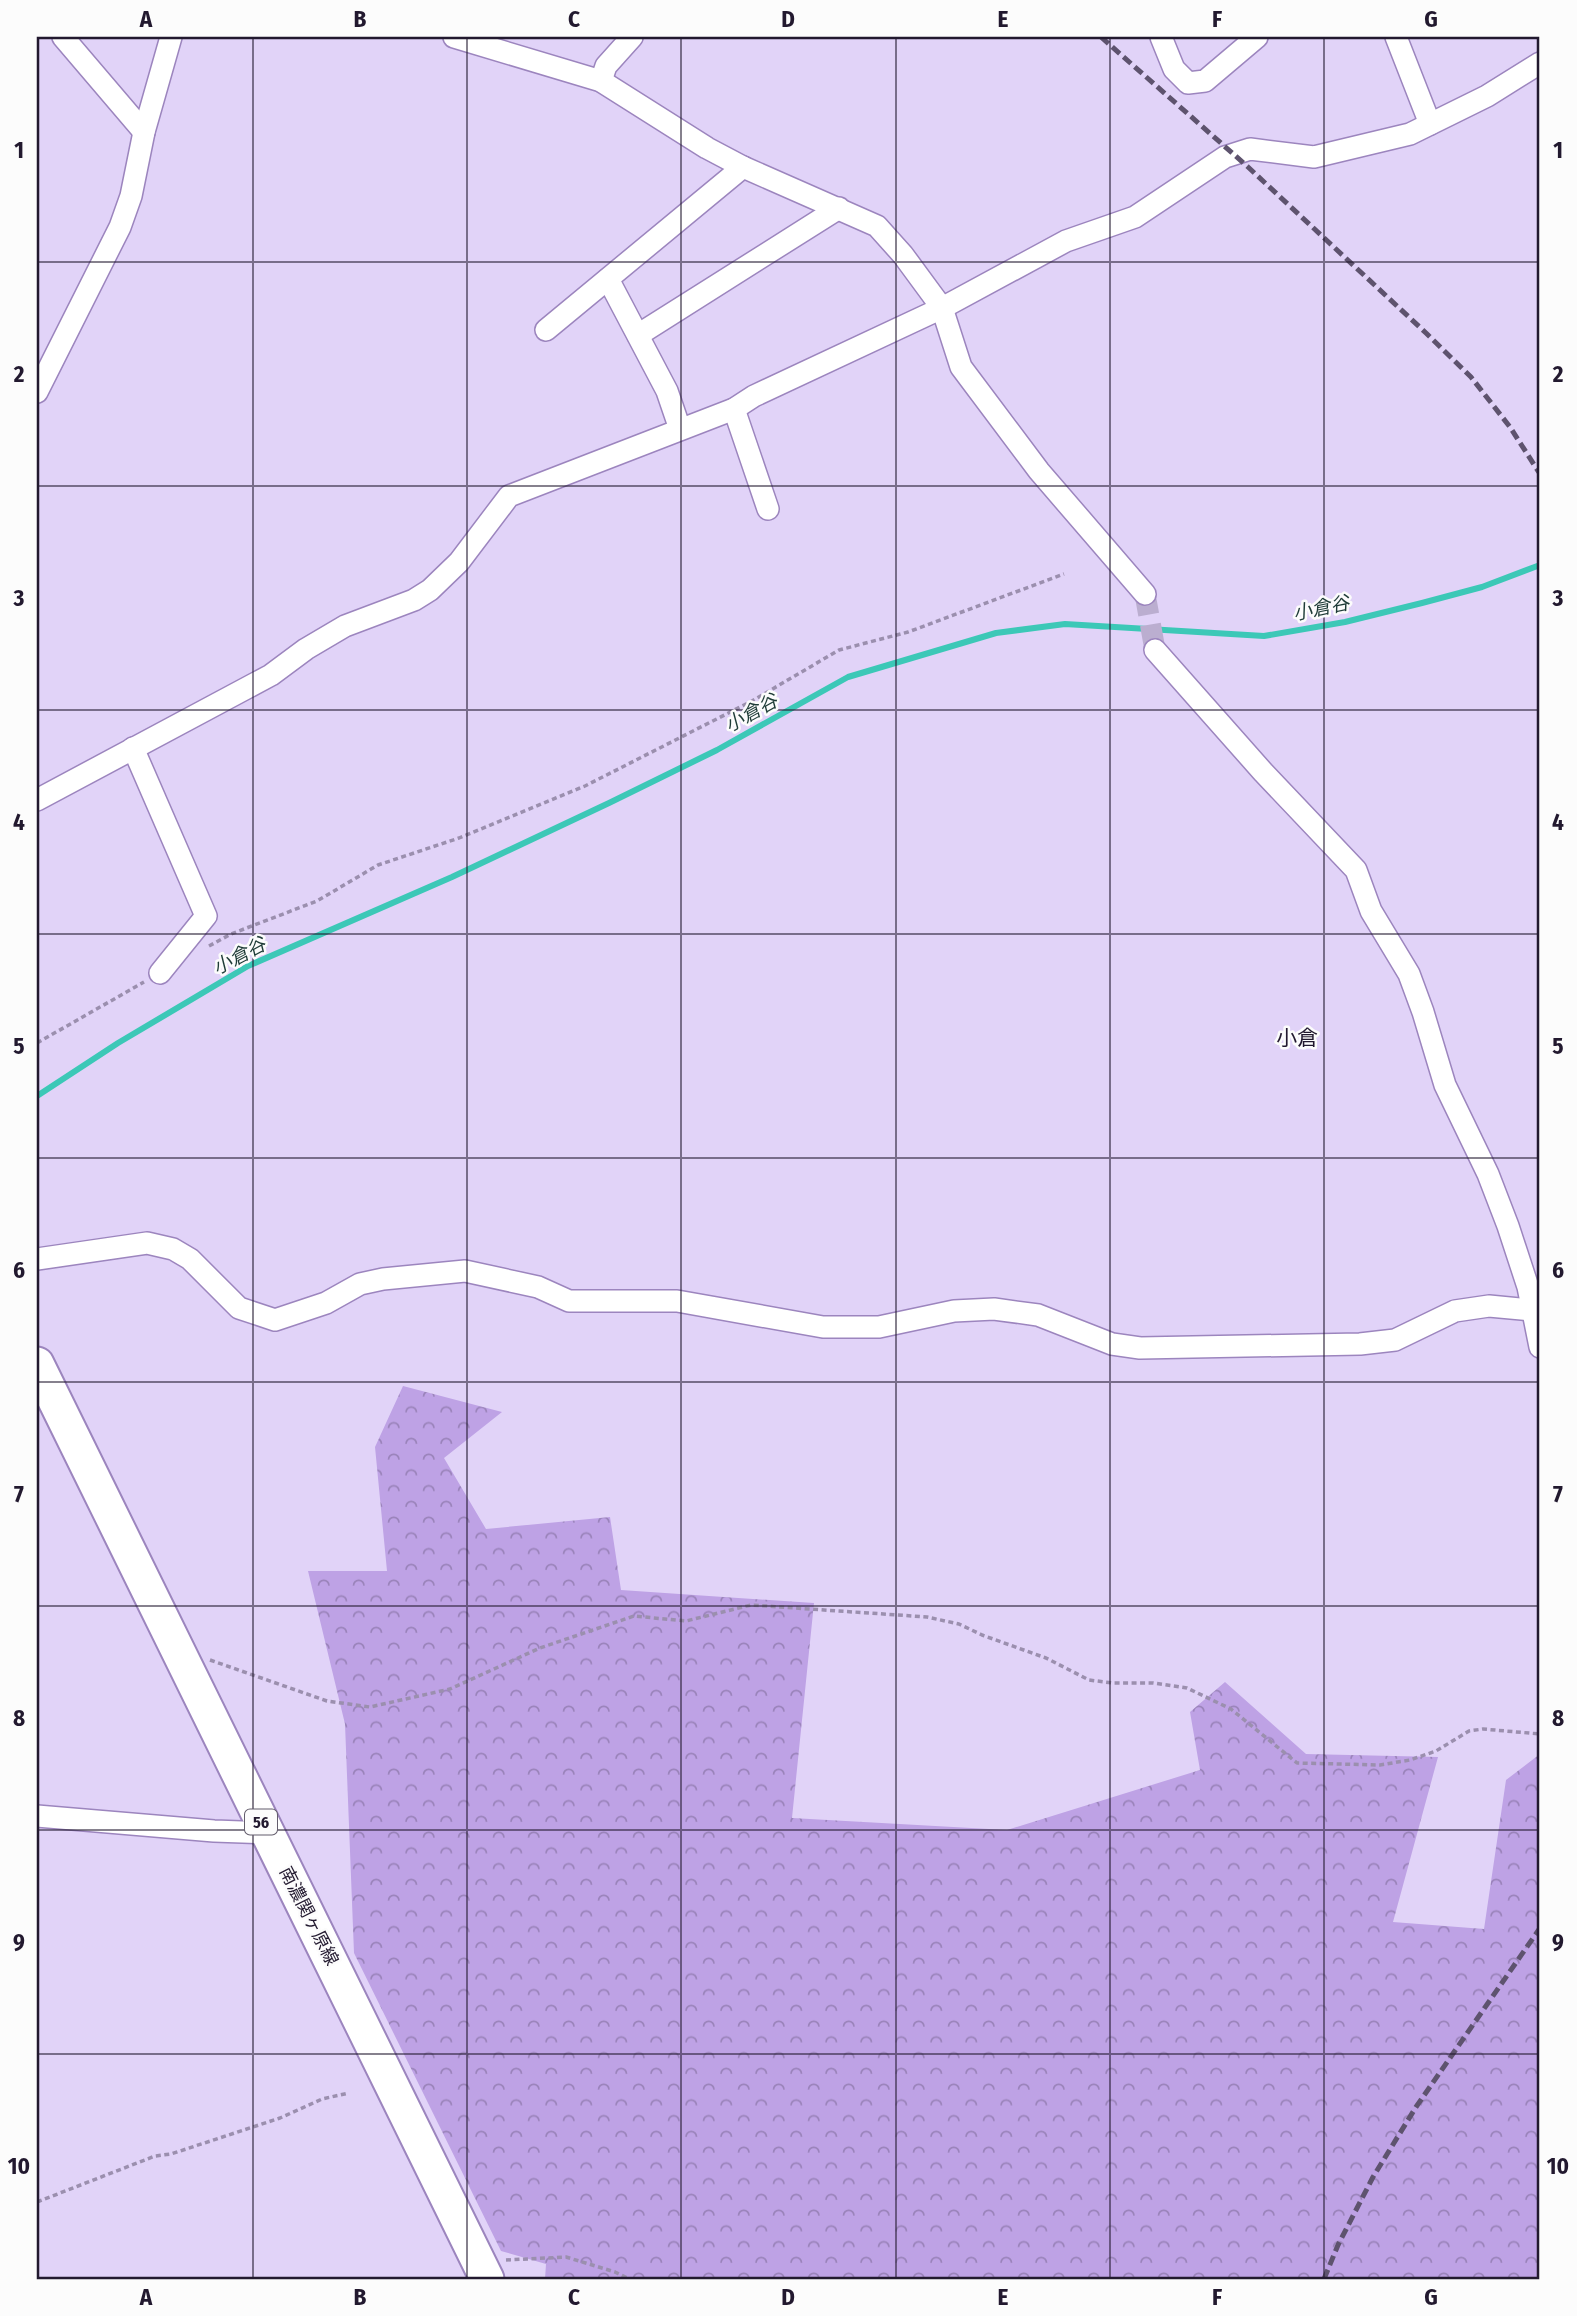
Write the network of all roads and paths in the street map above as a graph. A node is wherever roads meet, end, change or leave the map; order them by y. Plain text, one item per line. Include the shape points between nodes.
1 (64, 37) edge
2 (171, 37) edge
3 (454, 37) edge
4 (632, 37) edge
5 (1161, 37) edge
6 (1257, 37) edge
7 (1396, 37) edge
8 (1540, 63) edge
9 (601, 81) junction
10 (1430, 124) junction
11 (144, 132) junction
12 (743, 167) junction
13 (839, 208) junction
14 (608, 279) junction
15 (942, 308) junction
16 (546, 330) dead end
17 (638, 335) junction
18 (39, 383) edge
19 (734, 409) junction
20 (680, 429) junction
21 (768, 509) dead end
22 (1064, 573) dead end
23 (1145, 594) tunnel mouth
24 (1154, 650) tunnel mouth
25 (133, 748) junction
26 (37, 800) edge
27 (207, 947) dead end
28 (160, 973) joint
29 (37, 1043) edge
30 (37, 1259) edge
31 (1536, 1309) edge
32 (1540, 1347) edge
33 (37, 1364) edge
34 (179, 1649) junction
35 (1540, 1734) edge
36 (37, 1816) edge
37 (266, 1833) junction
38 (349, 2093) dead end
39 (37, 2202) edge
40 (483, 2270) edge
41 (629, 2279) edge

1 - 11 street
2 - 11 street
3 - 9 street
4 - 9 street via 606,66
5 - 6 street via 1174,69 1188,83 1205,81
7 - 10 street
8 - 10 street
9 - 12 street
10 - 15 street via 1410,134 1314,157 1250,149 1225,157 1135,217 1066,241
11 - 18 street via 120,227
12 - 13 street
12 - 14 street
13 - 15 street via 877,226
13 - 17 street
14 - 16 street
14 - 17 street
15 - 19 street
15 - 23 street via 961,367 1039,471
17 - 20 street via 667,391
19 - 20 street
19 - 21 street
20 - 25 street via 509,496 459,562 430,590 345,626 271,675
22 - 27 path via 908,632 839,650 752,701 585,786 378,865 317,901
24 - 31 street via 1356,870 1371,911 1409,974 1445,1085 1488,1174
25 - 26 street
25 - 28 street via 206,916
28 - 29 path
30 - 31 street via 147,1243 173,1249 190,1259 239,1308 275,1320 326,1303 360,1284 465,1271 538,1287 569,1301 677,1301 823,1327 879,1327 954,1311 994,1309 1038,1315 1112,1344 1140,1348 1360,1344 1395,1340 1455,1311 1489,1306
31 - 32 street
33 - 34 main road, 南濃関ヶ原線 / 56
34 - 35 path via 327,1701 370,1707 450,1689 540,1648 634,1616 686,1621 762,1605 928,1617 959,1624 1046,1658 1089,1680 1187,1688 1231,1709 1297,1763 1380,1765 1436,1751 1469,1731
34 - 37 main road, 南濃関ヶ原線 / 56
36 - 37 street
37 - 40 main road, 南濃関ヶ原線 / 56
38 - 39 path via 155,2156
40 - 41 path via 565,2257

